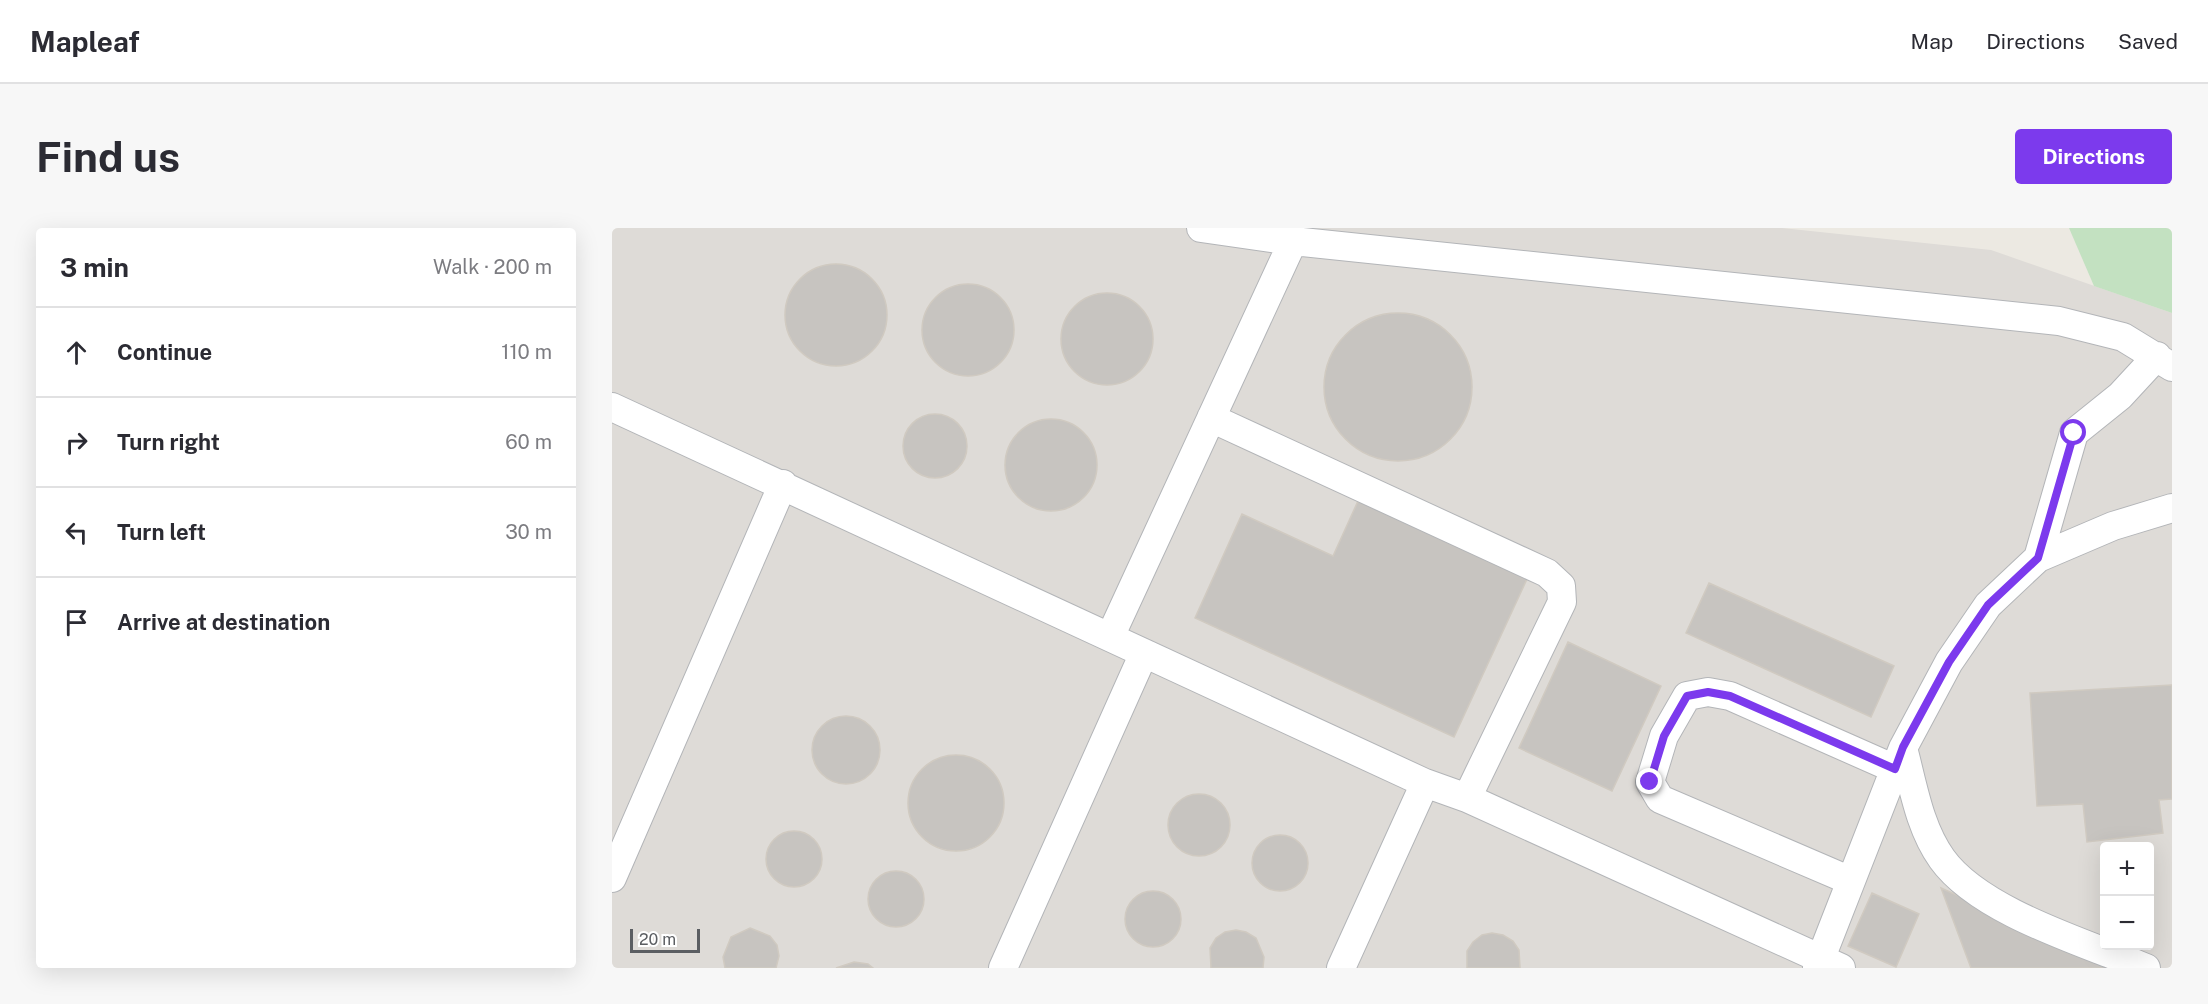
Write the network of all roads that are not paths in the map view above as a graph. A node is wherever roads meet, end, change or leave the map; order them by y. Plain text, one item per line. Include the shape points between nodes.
1 (1201, 228) edge
2 (1293, 241) junction
3 (2164, 362) edge
4 (612, 407) edge
5 (1211, 418) junction
6 (783, 484) junction
7 (2172, 508) edge
8 (2038, 558) junction
9 (1110, 637) junction
10 (1143, 653) junction
11 (1899, 758) junction
12 (1425, 783) junction
13 (1467, 798) junction
14 (612, 878) edge
15 (1851, 881) junction
16 (1826, 965) edge
17 (1003, 968) edge
18 (1341, 968) edge
19 (2146, 968) edge

1 - 2 lane
2 - 3 lane via 2059,321 2123,337
2 - 5 lane
3 - 8 lane via 2074,433
4 - 6 lane
5 - 9 lane
5 - 13 lane via 1547,573 1561,586 1562,602
6 - 9 lane
6 - 14 lane
7 - 8 lane via 2113,526
8 - 11 lane via 1988,605 1949,662
9 - 10 lane
10 - 12 lane
10 - 17 lane
11 - 15 lane
11 - 15 lane via 1730,696 1708,692 1687,696 1664,736 1650,782 1660,799
11 - 19 lane via 1941,858 1963,883 2006,910
12 - 13 lane
12 - 18 lane
13 - 16 lane
15 - 16 lane

